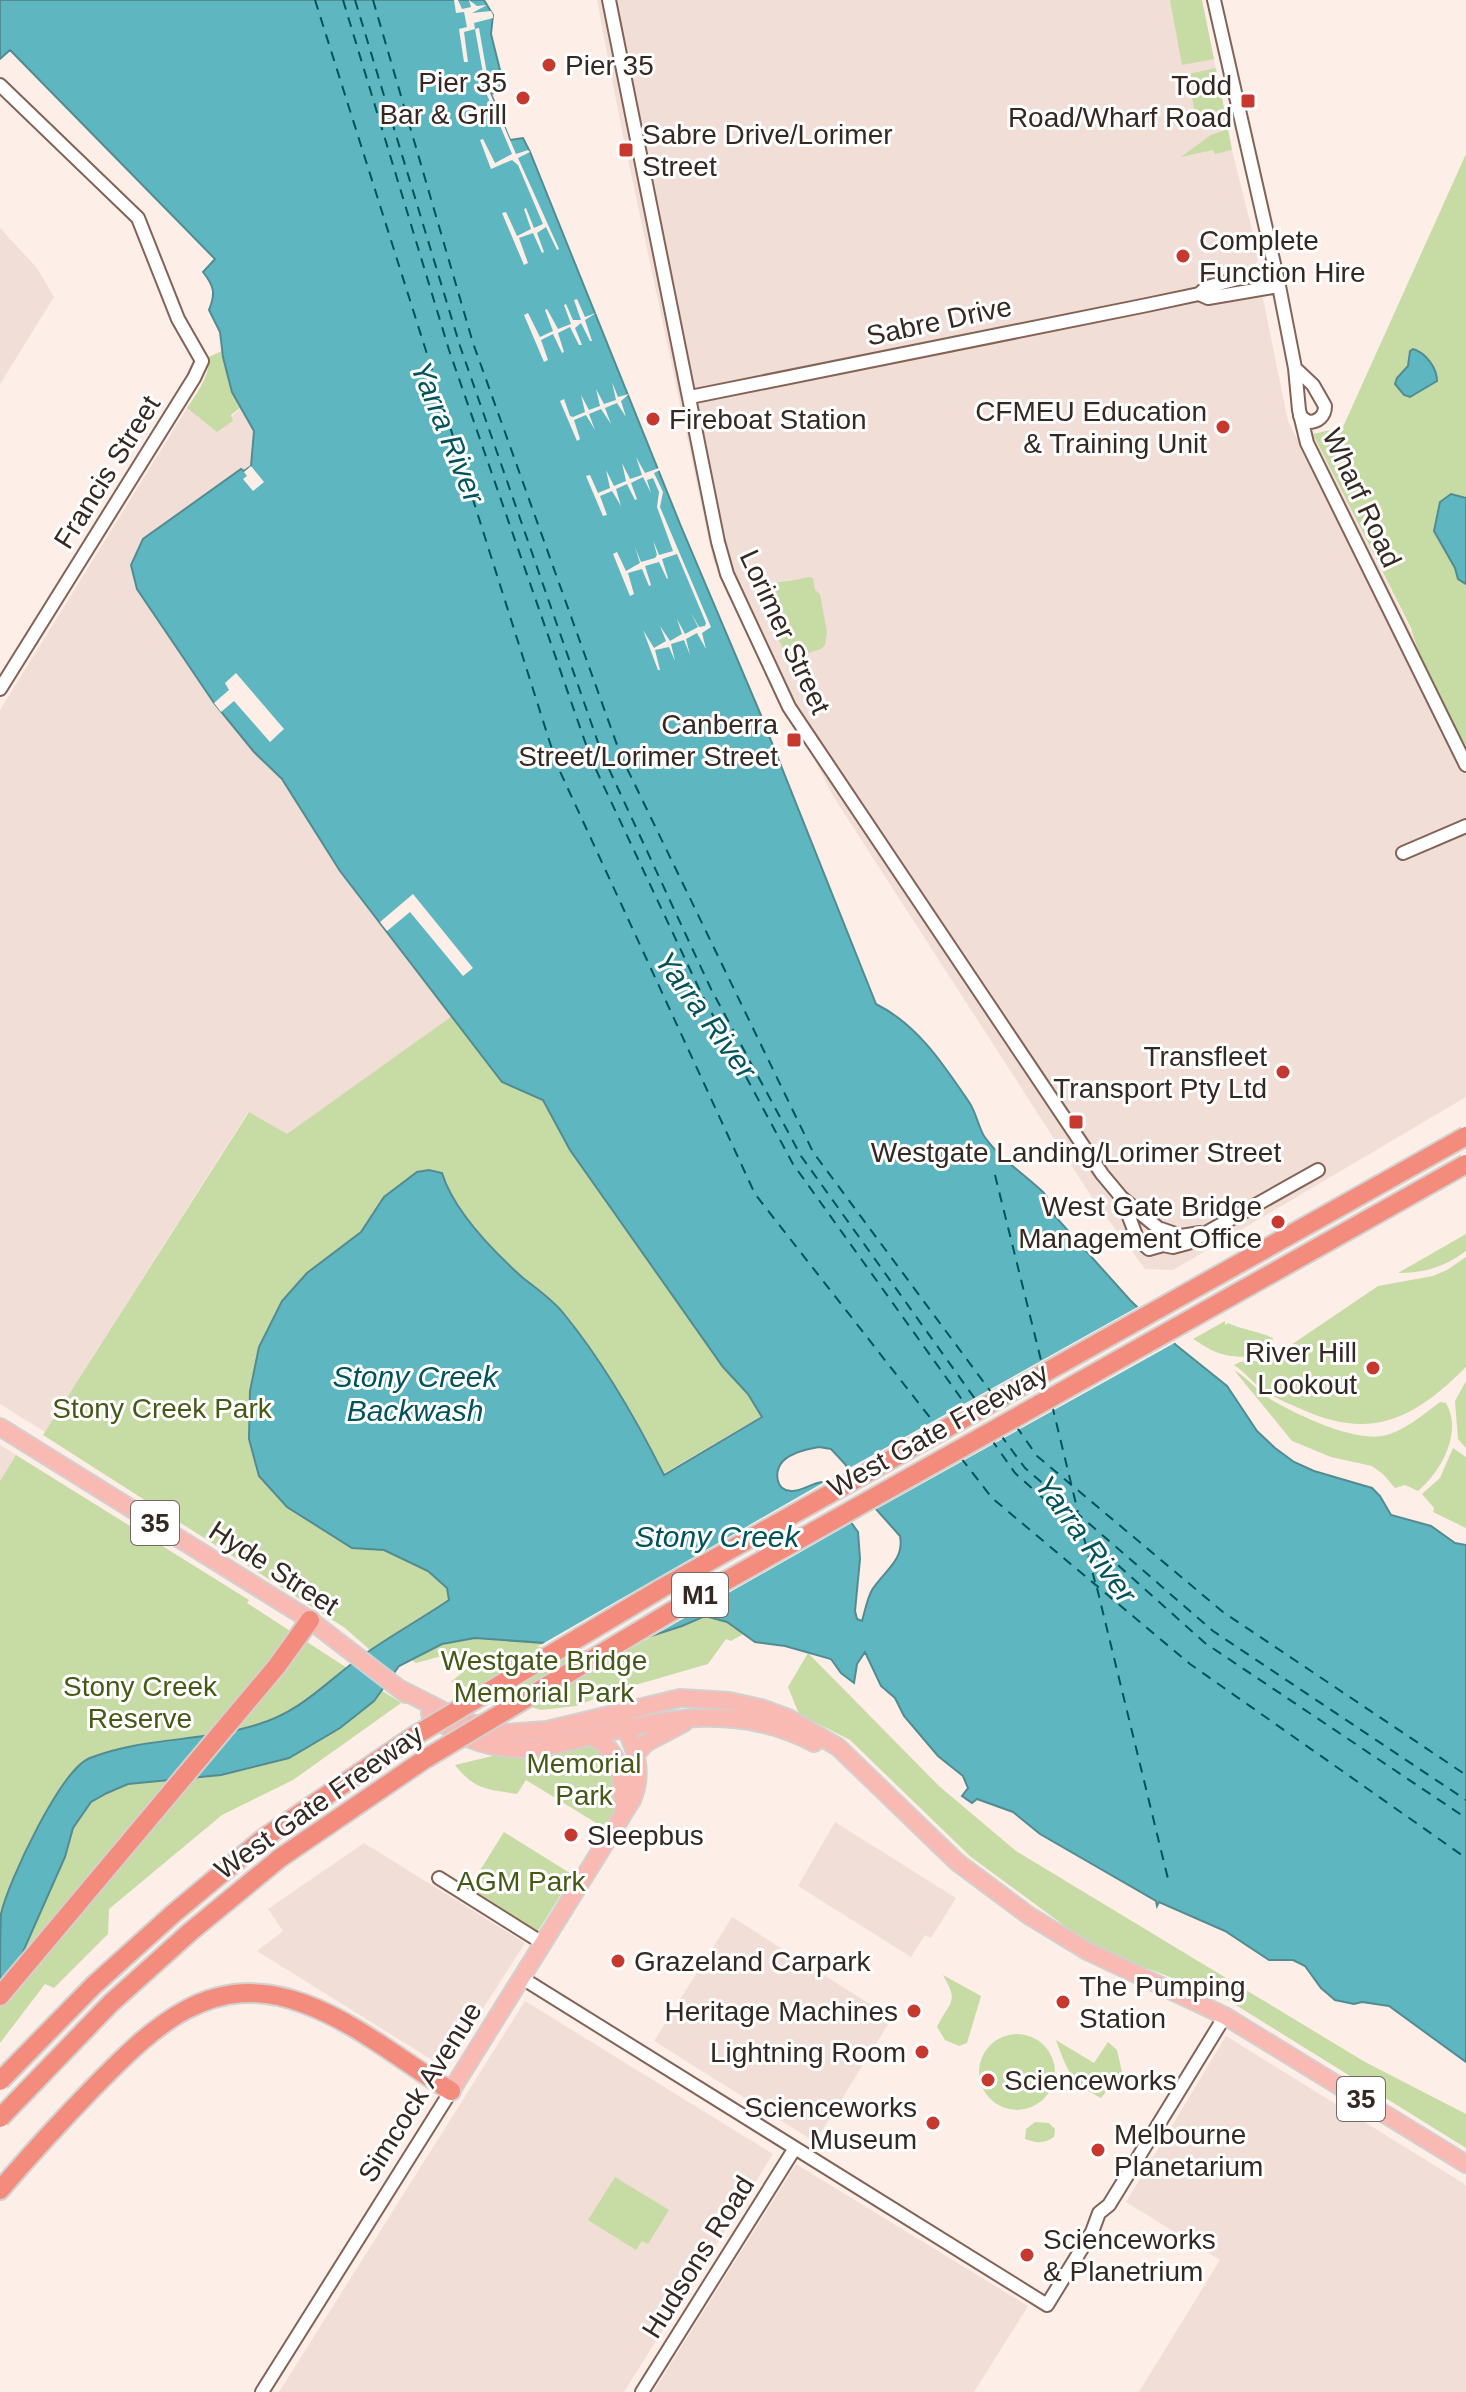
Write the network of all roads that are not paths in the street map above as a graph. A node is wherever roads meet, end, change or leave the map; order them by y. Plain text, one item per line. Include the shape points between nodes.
1 (609, 0) edge
2 (1214, 0) edge
3 (0, 85) edge
4 (1275, 269) junction
5 (1279, 286) junction
6 (1199, 294) junction
7 (1295, 368) junction
8 (690, 397) junction
9 (1300, 416) junction
10 (0, 689) edge
11 (1466, 765) edge
12 (1466, 826) edge
13 (1403, 853) dead end
14 (1466, 1136) edge
15 (1466, 1164) edge
16 (1318, 1170) dead end
17 (1122, 1198) junction
18 (1161, 1229) junction
19 (1207, 1231) junction
20 (1163, 1245) junction
21 (0, 1427) edge
22 (310, 1620) junction
23 (396, 1685) junction
24 (616, 1713) junction
25 (712, 1717) junction
26 (621, 1730) junction
27 (592, 1736) junction
28 (636, 1754) junction
29 (861, 1771) junction
30 (622, 1814) junction
31 (439, 1878) dead end
32 (544, 1944) junction
33 (522, 1978) junction
34 (0, 1996) edge
35 (1225, 2016) junction
36 (0, 2081) edge
37 (451, 2091) junction
38 (0, 2118) edge
39 (795, 2148) junction
40 (1466, 2164) edge
41 (0, 2190) edge
42 (262, 2392) edge
43 (642, 2392) edge

1 - 8 street, Lorimer Street
2 - 4 street, Wharf Road
3 - 10 street, Francis Street via 138,218 178,319 202,357
4 - 5 street, Wharf Road
4 - 6 street, Sabre Drive via 1207,287
5 - 6 street, Sabre Drive via 1208,298
5 - 7 street, Wharf Road
6 - 8 street, Sabre Drive
7 - 9 street, Wharf Road
7 - 9 street via 1325,406 1316,421
8 - 17 street, Lorimer Street via 723,562 789,707 1060,1114
9 - 11 street, Wharf Road via 1332,497
12 - 13 street
14 - 36 highway, West Gate Freeway / M1, bridge via 662,1588 411,1738 264,1838 94,1985
15 - 38 highway, West Gate Freeway / M1, bridge via 674,1610 425,1759 280,1858 190,1932 111,2003
16 - 19 street
17 - 18 street, Lorimer Street
17 - 20 street, Lorimer Street via 1141,1244 1149,1249
18 - 19 street via 1181,1236
18 - 20 street
19 - 20 street via 1185,1245
21 - 22 main road, Hyde Street / 35
22 - 23 main road, Hyde Street / 35
22 - 34 highway
23 - 24 main road, 35 via 461,1720 506,1733 547,1730
23 - 27 main road, 35 via 452,1730 492,1746 545,1748
24 - 26 main road
24 - 29 main road, 35 via 680,1698 745,1704 809,1729 838,1747
25 - 26 main road, 35
25 - 28 main road via 671,1728
25 - 29 main road, 35 via 785,1729
26 - 27 main road, 35
26 - 28 main road, Simcock Avenue
26 - 30 main road, Simcock Avenue via 628,1768
27 - 30 main road via 619,1763
28 - 30 main road, Simcock Avenue via 637,1786
29 - 35 main road, 35 via 957,1862 1028,1915 1087,1951
30 - 32 main road, Simcock Avenue
31 - 32 street
32 - 33 main road, Simcock Avenue
33 - 37 main road, Simcock Avenue
33 - 39 street
35 - 39 street via 1047,2305
35 - 40 main road, 35
37 - 41 highway via 347,2024 304,2003 253,1994 213,1999 180,2012 142,2039
37 - 42 street, Simcock Avenue
39 - 43 street, Hudsons Road

